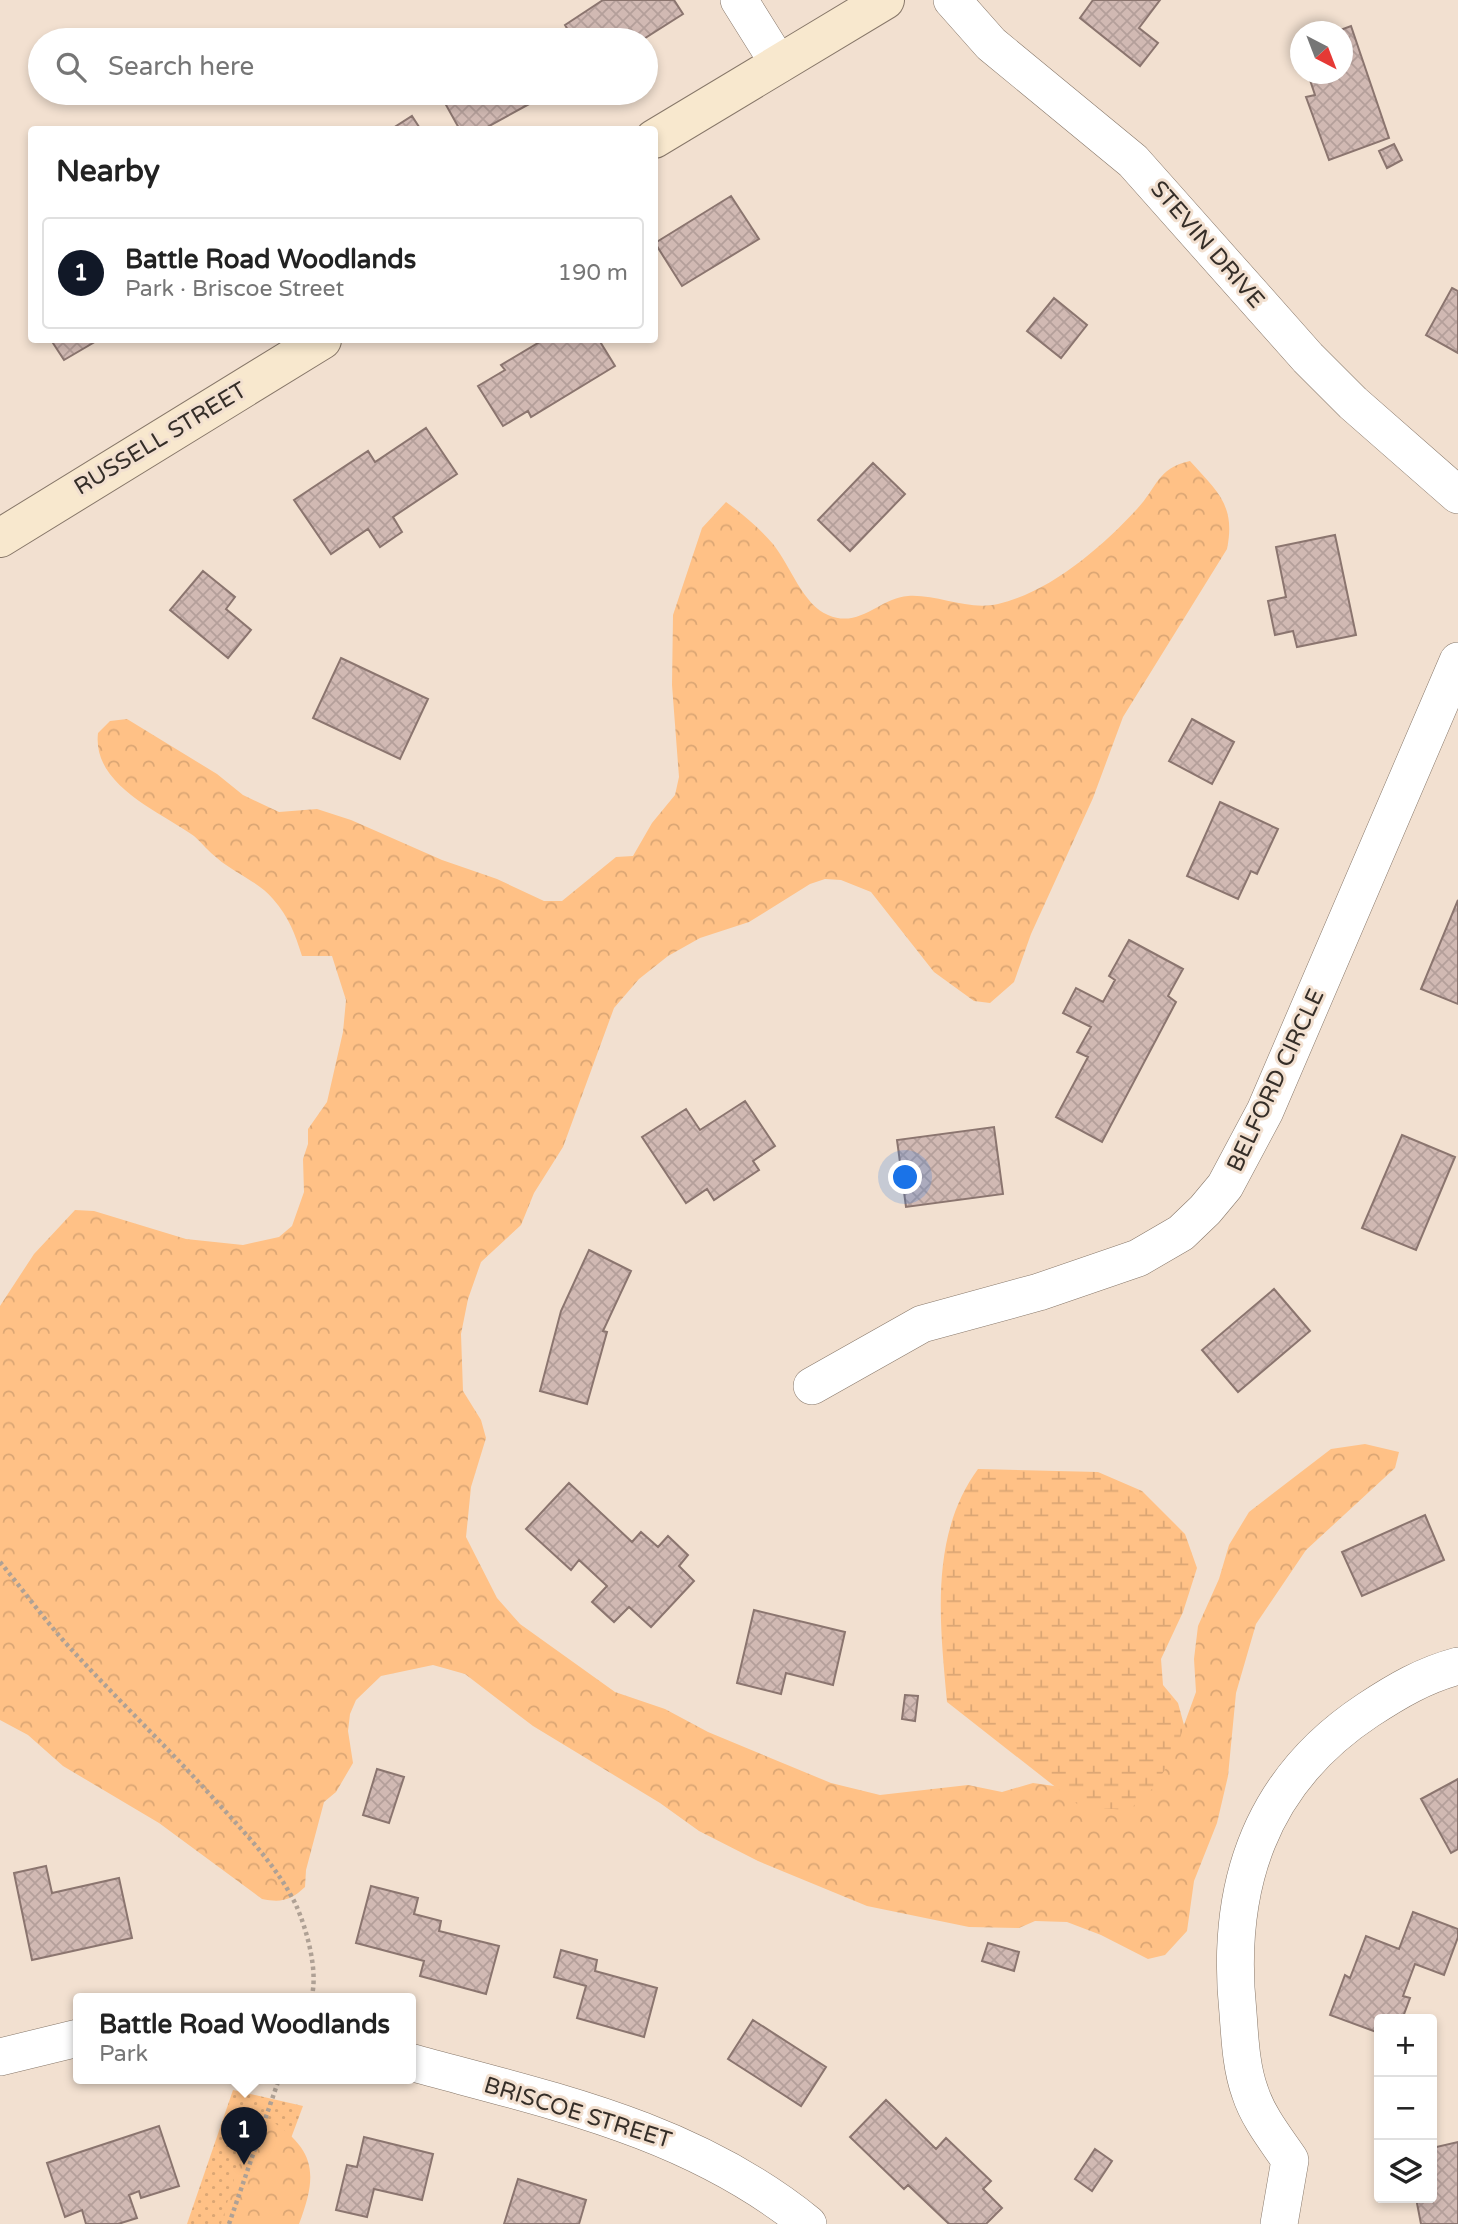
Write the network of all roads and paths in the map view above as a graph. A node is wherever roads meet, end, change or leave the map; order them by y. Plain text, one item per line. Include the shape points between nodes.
1 (739, 0) edge
2 (885, 0) edge
3 (952, 0) edge
4 (779, 64) junction
5 (658, 137) edge
6 (317, 343) edge
7 (1458, 495) edge
8 (0, 538) edge
9 (1458, 661) edge
10 (812, 1386) dead end
11 (0, 1562) edge
12 (1458, 1666) edge
13 (313, 1993) edge
14 (73, 2039) edge
15 (0, 2057) edge
16 (416, 2064) edge
17 (277, 2084) edge
18 (229, 2224) edge
19 (808, 2224) edge
20 (1279, 2224) edge

1 - 4 street
2 - 4 street
3 - 7 street, STEVIN DRIVE via 991,44 1133,161 1308,358
4 - 5 street
6 - 8 street, RUSSELL STREET
9 - 10 street, BELFORD CIRCLE via 1265,1111 1225,1186 1205,1210 1181,1233 1138,1258 1039,1292 922,1324
11 - 13 path via 70,1647 245,1833 273,1869 296,1906 309,1949
12 - 20 street via 1419,1679 1334,1735 1281,1797 1260,1830 1248,1863 1237,1912 1234,1980 1250,2092 1290,2160
14 - 15 street
16 - 19 street, BRISCOE STREET via 590,2113 679,2144 758,2186
17 - 18 path

